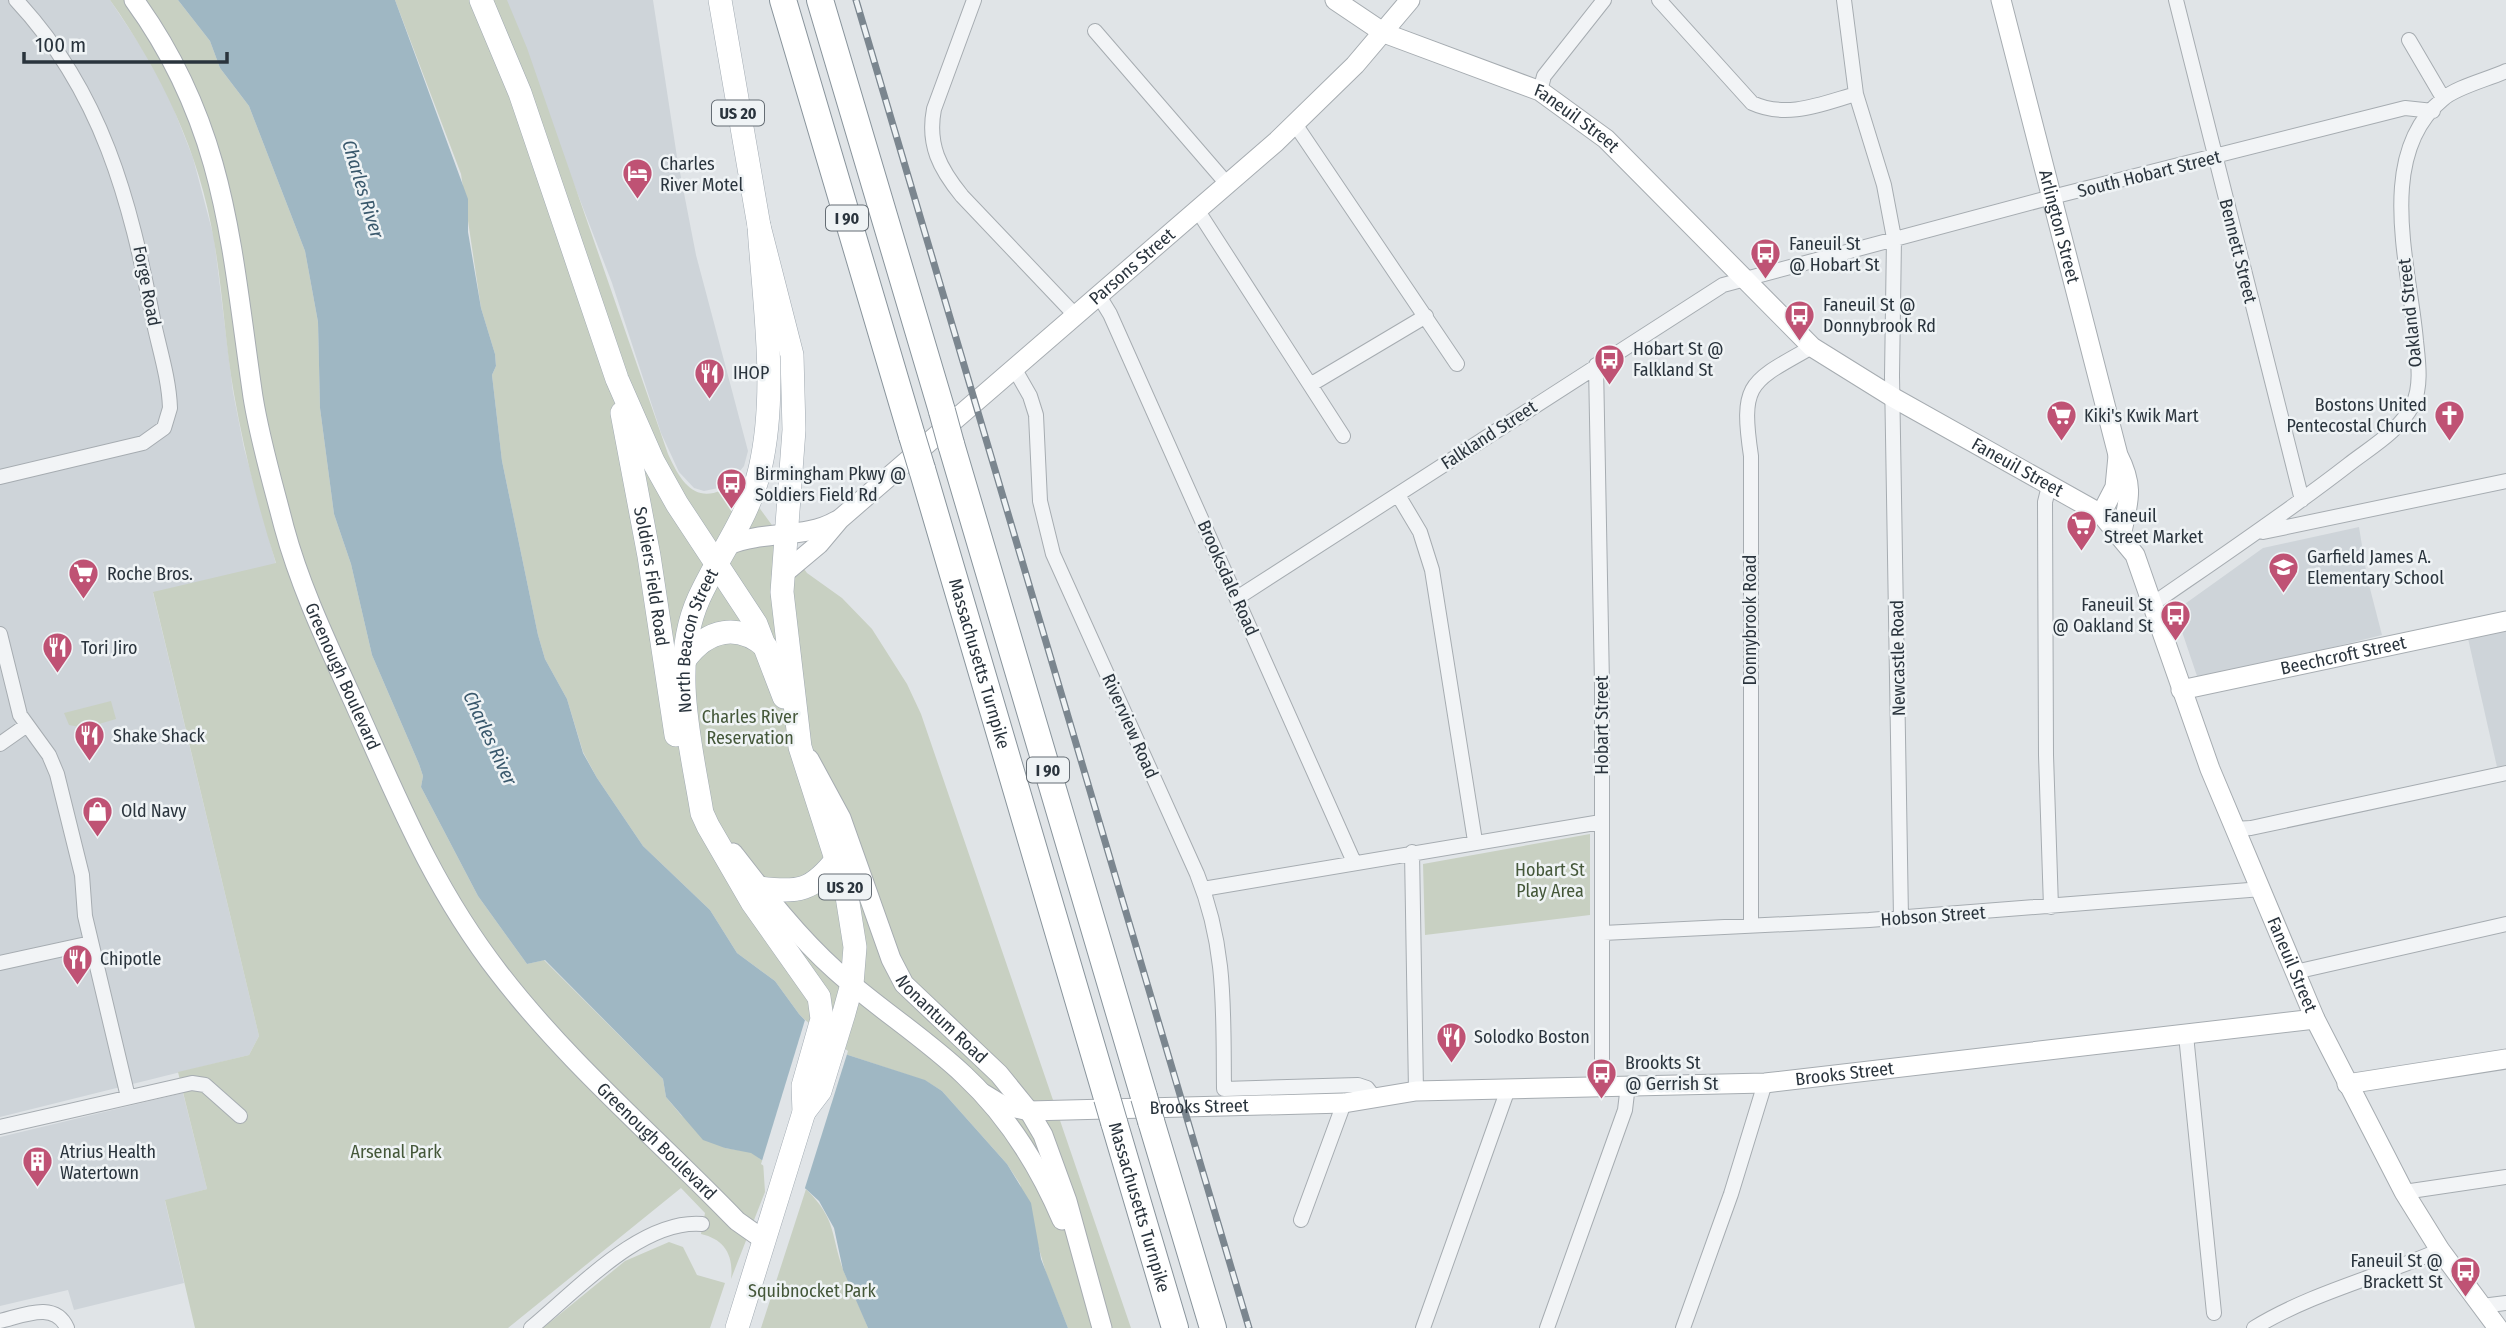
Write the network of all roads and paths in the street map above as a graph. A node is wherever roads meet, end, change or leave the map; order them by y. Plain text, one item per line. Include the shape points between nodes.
1 (16, 0) edge
2 (134, 0) edge
3 (481, 0) edge
4 (720, 0) edge
5 (783, 0) edge
6 (820, 0) edge
7 (974, 0) edge
8 (1335, 0) edge
9 (1410, 0) edge
10 (1604, 0) edge
11 (1659, 0) edge
12 (1844, 0) edge
13 (2001, 0) edge
14 (2176, 0) edge
15 (1095, 31) dead end
16 (1384, 33) junction
17 (2409, 40) dead end
18 (2506, 71) edge
19 (1541, 91) junction
20 (1856, 94) junction
21 (2443, 98) junction
22 (2433, 111) junction
23 (1295, 124) junction
24 (2214, 158) junction
25 (1228, 185) junction
26 (2052, 197) junction
27 (1198, 211) junction
28 (759, 226) junction
29 (1894, 238) junction
30 (1743, 279) junction
31 (1099, 296) junction
32 (1076, 316) junction
33 (1426, 316) junction
34 (1812, 347) junction
35 (1457, 363) dead end
36 (1596, 365) junction
37 (1014, 368) junction
38 (617, 379) junction
39 (1310, 385) junction
40 (1894, 398) junction
41 (1343, 436) dead end
42 (2118, 455) junction
43 (0, 477) edge
44 (2506, 481) edge
45 (2049, 486) junction
46 (1398, 495) junction
47 (2302, 500) junction
48 (2101, 514) junction
49 (840, 519) junction
50 (785, 532) junction
51 (2255, 534) junction
52 (2121, 536) junction
53 (723, 555) junction
54 (782, 576) junction
55 (1237, 598) junction
56 (2154, 603) junction
57 (2506, 621) edge
58 (0, 634) edge
59 (766, 647) junction
60 (686, 658) junction
61 (2181, 691) junction
62 (27, 725) junction
63 (0, 744) edge
64 (800, 747) junction
65 (2506, 773) edge
66 (702, 813) junction
67 (1601, 822) junction
68 (2234, 829) junction
69 (1475, 841) junction
70 (1412, 852) junction
71 (837, 859) junction
72 (1354, 862) junction
73 (760, 888) junction
74 (2262, 888) junction
75 (1203, 890) junction
76 (2050, 907) junction
77 (1901, 918) junction
78 (2506, 924) edge
79 (1751, 926) junction
80 (1603, 933) junction
81 (91, 943) junction
82 (0, 963) edge
83 (2295, 972) junction
84 (852, 984) junction
85 (2315, 1019) junction
86 (830, 1028) junction
87 (2186, 1035) junction
88 (2506, 1059) edge
89 (1765, 1083) junction
90 (2347, 1084) junction
91 (1602, 1086) junction
92 (1628, 1086) junction
93 (1224, 1089) joint
94 (1508, 1089) junction
95 (1416, 1091) junction
96 (984, 1094) junction
97 (128, 1097) junction
98 (1374, 1097) junction
99 (1344, 1103) junction
100 (1029, 1111) junction
101 (240, 1116) dead end
102 (0, 1127) edge
103 (2506, 1177) edge
104 (2404, 1192) junction
105 (1301, 1220) dead end
106 (702, 1224) dead end
107 (764, 1240) junction
108 (2440, 1250) junction
109 (1088, 1282) junction
110 (2506, 1303) edge
111 (2482, 1306) junction
112 (2214, 1313) dead end
113 (0, 1321) edge
114 (66, 1328) edge
115 (531, 1328) edge
116 (737, 1328) edge
117 (1101, 1328) edge
118 (1175, 1328) edge
119 (1213, 1328) edge
120 (1423, 1328) edge
121 (1547, 1328) edge
122 (1683, 1328) edge
123 (2254, 1328) edge
124 (2498, 1328) edge

1 - 43 street, Forge Road via 78,84 112,155 136,228 170,408 164,428 143,443
2 - 107 street, Greenough Boulevard via 184,83 211,148 231,235 260,433 296,564 434,878 501,975 541,1023 737,1221
3 - 38 main road, Soldiers Field Road via 520,93
4 - 28 main road, North Beacon Street / US 20
5 - 118 highway, Massachusetts Turnpike / I 90, bridge
6 - 119 highway, Massachusetts Turnpike / I 90, bridge
7 - 32 street via 934,109 934,153 962,196
8 - 16 street, Faneuil Street
9 - 16 street, Parsons Street
10 - 19 street via 1544,76
11 - 20 street via 1752,103 1770,111 1791,111
12 - 20 street, Newcastle Road
13 - 26 street, Arlington Street
14 - 24 street, Bennett Street
15 - 25 street
16 - 19 street, Faneuil Street
16 - 23 street, Parsons Street
17 - 21 street
18 - 21 street, Oakland Street
19 - 30 street, Faneuil Street via 1606,139
20 - 29 street, Newcastle Road via 1884,185
21 - 22 street, Oakland Street
22 - 24 street, South Hobart Street via 2405,108
22 - 47 street, Oakland Street via 2411,145 2400,212 2417,350 2414,402 2397,428
23 - 25 street, Parsons Street
23 - 33 street
24 - 26 street, South Hobart Street
24 - 47 street, Bennett Street
25 - 27 street, Parsons Street
26 - 29 street, South Hobart Street
26 - 42 street, Arlington Street
27 - 31 street, Parsons Street
27 - 39 street
28 - 50 main road, North Beacon Street / US 20 via 793,366 794,430
28 - 53 main road, North Beacon Street / US 20 via 767,347 765,433 753,495
29 - 30 street, South Hobart Street
29 - 40 street, Newcastle Road
30 - 34 street, Faneuil Street
30 - 36 street, Falkland Street via 1717,288
31 - 32 street, Parsons Street
31 - 55 street, Brooksdale Road
32 - 37 street, Parsons Street
33 - 35 street
33 - 39 street
34 - 40 street, Faneuil Street
34 - 79 street, Donnybrook Road via 1752,386 1746,400 1751,456
36 - 46 street, Falkland Street
36 - 67 street, Hobart Street
37 - 49 street, Parsons Street
37 - 75 street, Riverview Road via 1036,415 1040,501 1053,554
38 - 53 main road, Soldiers Field Road via 664,482
38 - 66 main road, Soldiers Field Road via 671,709
39 - 41 street
40 - 45 street, Faneuil Street
40 - 77 street, Newcastle Road
42 - 48 street, Arlington Street via 2115,487
42 - 52 street, Arlington Street via 2130,478
44 - 51 street
45 - 48 street, Faneuil Street
45 - 76 street via 2045,542
46 - 55 street, Falkland Street
46 - 69 street via 1420,532 1432,570
47 - 51 street, Oakland Street
48 - 52 street, Faneuil Street
49 - 50 street, Parsons Street via 816,530
49 - 54 street, Parsons Street
50 - 53 street, Parsons Street via 758,535
50 - 54 main road, North Beacon Street / US 20
51 - 56 street, Oakland Street
52 - 56 street, Faneuil Street via 2136,555
53 - 59 main road, Soldiers Field Road
53 - 60 main road, North Beacon Street / US 20 via 692,616
54 - 64 main road, North Beacon Street / US 20
55 - 72 street, Brooksdale Road
56 - 61 street, Faneuil Street
57 - 61 street, Beechcroft Street
58 - 62 street via 20,715
59 - 60 main road via 744,633 721,631 699,643
59 - 64 main road, Soldiers Field Road
60 - 66 main road, North Beacon Street / US 20 via 686,708
61 - 68 street, Faneuil Street
62 - 63 street
62 - 81 street via 55,767 82,875
64 - 71 main road, North Beacon Street / US 20
64 - 100 street, Nonantum Road via 837,808 904,984 982,1056
65 - 68 street
66 - 73 street, Nonantum Road
66 - 86 main road, North Beacon Street / US 20 via 752,902 814,986
67 - 69 street
67 - 80 street, Hobart Street
68 - 74 street, Faneuil Street
69 - 70 street
70 - 72 street
70 - 95 street
71 - 73 main road via 809,887 791,891
71 - 84 main road, North Beacon Street / US 20 via 853,929
72 - 75 street
73 - 84 street, Nonantum Road
74 - 76 street, Hobson Street
74 - 83 street, Faneuil Street
75 - 93 street, Riverview Road via 1222,960
76 - 77 street, Hobson Street
77 - 79 street, Hobson Street
78 - 83 street
79 - 80 street, Hobson Street
80 - 91 street, Hobart Street
81 - 82 street
81 - 97 street
83 - 85 street, Faneuil Street
84 - 86 main road, North Beacon Street / US 20
84 - 96 street, Nonantum Road
85 - 87 street, Brooks Street
85 - 90 street, Faneuil Street
86 - 107 main road, North Beacon Street / US 20 via 803,1086 804,1112
87 - 89 street, Brooks Street
87 - 112 street
88 - 90 street
89 - 92 street, Brooks Street
89 - 122 street
90 - 104 street, Faneuil Street
91 - 92 street, Brooks Street
91 - 94 street, Brooks Street
92 - 121 street via 1625,1110
93 - 98 street, Brooks Street via 1357,1085
94 - 95 street, Brooks Street
94 - 120 street
95 - 98 street, Brooks Street
96 - 100 street, Brooks Street via 1002,1105
96 - 109 street, Nonantum Road via 1037,1168
97 - 101 street via 200,1083
97 - 102 street
98 - 99 street, Brooks Street
99 - 100 street, Brooks Street
99 - 105 street
100 - 109 street, Nonantum Road via 1060,1177
103 - 104 street
104 - 108 street, Faneuil Street
106 - 115 street via 672,1225 636,1243
107 - 116 main road, North Beacon Street / US 20
108 - 111 street, Faneuil Street
108 - 123 street via 2306,1300
109 - 117 street, Nonantum Road
110 - 111 street
111 - 124 street, Faneuil Street
113 - 114 street via 54,1312

